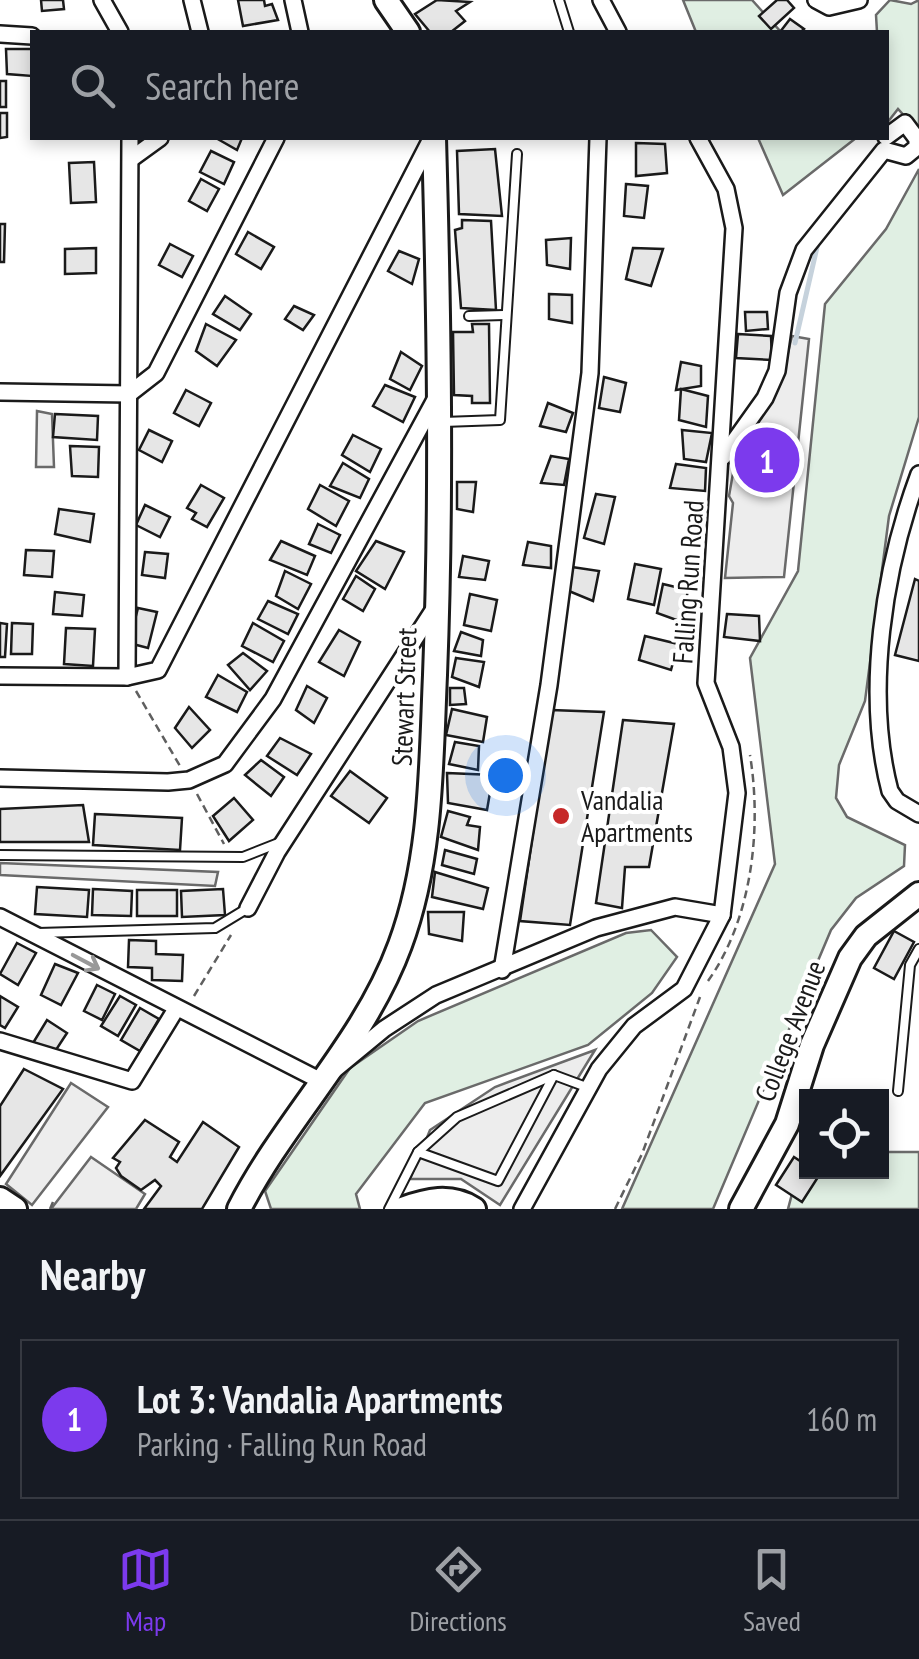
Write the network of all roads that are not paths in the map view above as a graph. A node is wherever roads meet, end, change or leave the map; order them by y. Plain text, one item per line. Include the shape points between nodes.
1 (102, 0) edge
2 (192, 0) edge
3 (293, 0) edge
4 (386, 0) edge
5 (559, 0) edge
6 (816, 0) edge
7 (859, 0) edge
8 (602, 3) edge
9 (119, 30) edge
10 (200, 30) edge
11 (300, 30) edge
12 (407, 30) edge
13 (568, 30) edge
14 (601, 30) edge
15 (617, 30) edge
16 (0, 34) edge
17 (30, 36) edge
18 (889, 135) edge
19 (130, 140) edge
20 (157, 140) edge
21 (275, 140) edge
22 (432, 140) edge
23 (433, 140) edge
24 (598, 140) edge
25 (699, 140) edge
26 (884, 140) edge
27 (517, 154) dead end
28 (132, 159) junction
29 (870, 169) junction
30 (504, 315) junction
31 (469, 316) dead end
32 (0, 392) edge
33 (439, 392) junction
34 (129, 394) junction
35 (439, 422) junction
36 (723, 457) junction
37 (919, 474) edge
38 (438, 604) junction
39 (0, 676) edge
40 (127, 677) junction
41 (0, 778) edge
42 (919, 814) edge
43 (285, 840) junction
44 (0, 855) edge
45 (919, 894) edge
46 (248, 908) joint
47 (722, 915) junction
48 (0, 916) edge
49 (32, 933) junction
50 (919, 949) edge
51 (502, 970) junction
52 (176, 1008) junction
53 (0, 1041) edge
54 (554, 1076) junction
55 (321, 1080) junction
56 (588, 1088) junction
57 (898, 1091) dead end
58 (418, 1152) junction
59 (0, 1199) edge
60 (14, 1209) edge
61 (239, 1209) edge
62 (389, 1209) edge
63 (402, 1209) edge
64 (474, 1209) edge
65 (522, 1209) edge
66 (741, 1209) edge

1 - 9 street
2 - 10 street
3 - 11 street
4 - 12 street
5 - 13 lane
6 - 7 street via 829,7
8 - 14 street
8 - 15 street
16 - 17 street
18 - 29 street via 905,123 917,147 906,156 884,150
19 - 28 street
20 - 28 street
21 - 34 street via 156,373
22 - 40 street via 168,655 158,670
23 - 33 street, Stewart Street
24 - 51 street via 590,373
25 - 36 street, Falling Run Road via 726,189 734,228
26 - 29 street
27 - 30 lane
28 - 34 street
29 - 36 street via 804,250 788,293 777,371 766,398
30 - 31 lane
30 - 35 lane via 500,420
32 - 34 street
33 - 35 street, Stewart Street
33 - 41 street via 273,699 225,764 189,780
34 - 40 street
35 - 38 street, Stewart Street
36 - 47 street, Falling Run Road via 706,683 732,747 737,793
37 - 42 street via 890,578 880,664 890,791
38 - 43 street
38 - 55 street, Stewart Street via 430,799 415,895 379,990
39 - 40 street
43 - 44 lane via 243,857
43 - 46 street
45 - 66 street, College Avenue via 866,936 850,958 812,1044 787,1124
46 - 49 lane via 215,928
47 - 51 street via 675,908 596,928
47 - 56 street, Falling Run Road via 684,989 634,1026
48 - 49 street
49 -> 52 street
50 - 57 lane via 910,965
51 - 55 street via 436,995
52 - 53 street via 132,1082
52 - 55 street
54 - 56 lane
54 - 58 lane via 458,1117
54 - 58 lane via 498,1181
55 - 61 street, Stewart Street
56 - 65 street, Falling Run Road
58 - 62 lane
59 - 60 street
63 - 64 street via 430,1199

